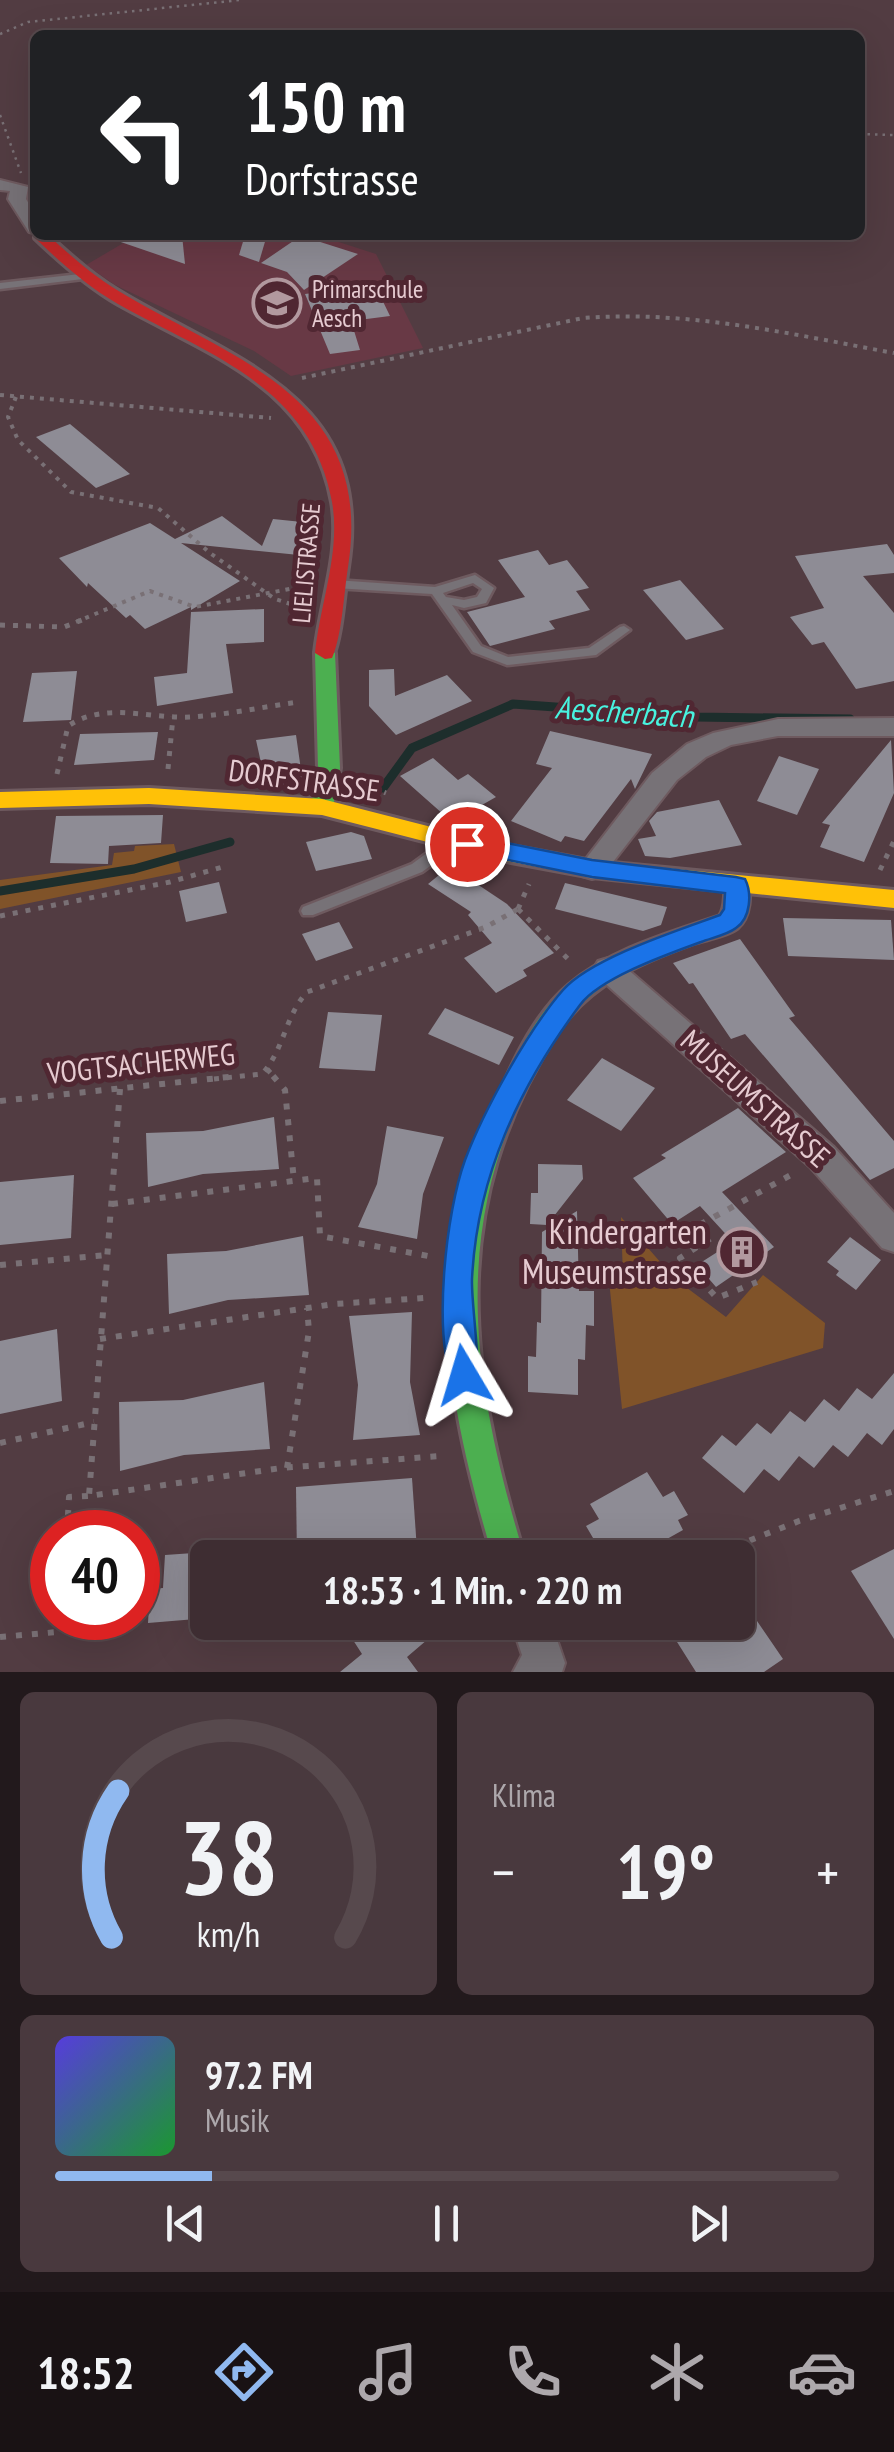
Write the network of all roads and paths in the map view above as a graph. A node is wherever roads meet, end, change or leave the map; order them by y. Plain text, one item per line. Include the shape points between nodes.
1 (240, 0) edge
2 (1, 31) edge
3 (0, 115) edge
4 (865, 134) edge
5 (894, 135) edge
6 (10, 186) edge
7 (30, 220) edge
8 (45, 240) edge
9 (80, 277) junction
10 (0, 286) edge
11 (894, 353) edge
12 (290, 382) dead end
13 (0, 396) edge
14 (16, 397) junction
15 (308, 418) junction
16 (334, 584) junction
17 (266, 592) junction
18 (329, 616) junction
19 (0, 625) edge
20 (624, 630) dead end
21 (324, 699) junction
22 (173, 718) junction
23 (894, 727) edge
24 (168, 770) dead end
25 (364, 783) dead end
26 (53, 788) dead end
27 (393, 796) dead end
28 (0, 800) edge
29 (322, 808) junction
30 (443, 838) junction
31 (894, 841) edge
32 (226, 866) dead end
33 (592, 868) junction
34 (873, 884) dead end
35 (736, 885) junction
36 (894, 899) edge
37 (308, 912) dead end
38 (0, 916) edge
39 (599, 975) junction
40 (267, 1070) junction
41 (120, 1089) junction
42 (0, 1102) edge
43 (822, 1157) junction
44 (294, 1181) junction
45 (111, 1204) junction
46 (701, 1227) junction
47 (894, 1237) edge
48 (672, 1240) dead end
49 (107, 1256) junction
50 (460, 1262) junction
51 (0, 1265) edge
52 (757, 1282) dead end
53 (458, 1295) junction
54 (307, 1308) junction
55 (100, 1339) junction
56 (94, 1422) junction
57 (0, 1443) edge
58 (480, 1453) junction
59 (287, 1468) junction
60 (894, 1492) edge
61 (89, 1496) junction
62 (69, 1510) edge
63 (503, 1540) edge
64 (751, 1540) edge
65 (30, 1635) edge
66 (0, 1638) edge
67 (536, 1640) edge
68 (543, 1669) edge

1 - 2 path via 28,22
3 - 6 path via 21,172
4 - 5 path
6 - 7 street
8 - 9 street, LIELISTRASSE
9 - 10 lane
9 - 15 street, LIELISTRASSE via 246,362
11 - 12 path via 628,312
13 - 14 path
14 - 15 path
14 - 17 path via 8,417 18,440 72,492 158,508
15 - 16 street, LIELISTRASSE via 332,462 342,504
16 - 17 path
16 - 18 street, LIELISTRASSE
16 - 20 lane via 440,595 477,648 506,661 592,652
17 - 18 path
17 - 19 path via 195,607 150,591 64,626
18 - 21 street, LIELISTRASSE
21 - 22 path
21 - 29 street, LIELISTRASSE via 328,778
22 - 24 path
22 - 26 path via 123,710 78,718 68,726
23 - 33 street via 750,730 702,746 672,769
25 - 27 path
28 - 29 street, DORFSTRASSE via 149,796
29 - 30 street, DORFSTRASSE
30 - 33 street, DORFSTRASSE
30 - 37 lane via 417,868
31 - 34 path
32 - 38 path
33 - 35 street, DORFSTRASSE
35 - 36 street, DORFSTRASSE
35 - 39 street via 736,911 728,922
39 - 40 path, VOGTSACHERWEG via 518,909 486,927 307,992 292,1006 278,1062
39 - 43 street, MUSEUMSTRASSE
39 - 50 street via 560,1010 504,1101 477,1164
40 - 41 path, VOGTSACHERWEG
40 - 44 path via 286,1090
41 - 42 path, VOGTSACHERWEG
41 - 45 path
43 - 46 path
43 - 47 street, MUSEUMSTRASSE
44 - 45 path
44 - 50 path via 317,1178 320,1236
45 - 49 path
46 - 48 path
46 - 52 path via 711,1238 680,1258 716,1298
49 - 51 path
49 - 55 path
50 - 53 street
53 - 54 path
53 - 58 street via 460,1346
54 - 55 path
54 - 59 path
55 - 56 path
56 - 57 path
56 - 61 path
58 - 59 path
58 - 63 street
59 - 61 path
60 - 64 path
61 - 62 path via 70,1497
65 - 66 path
67 - 68 street

